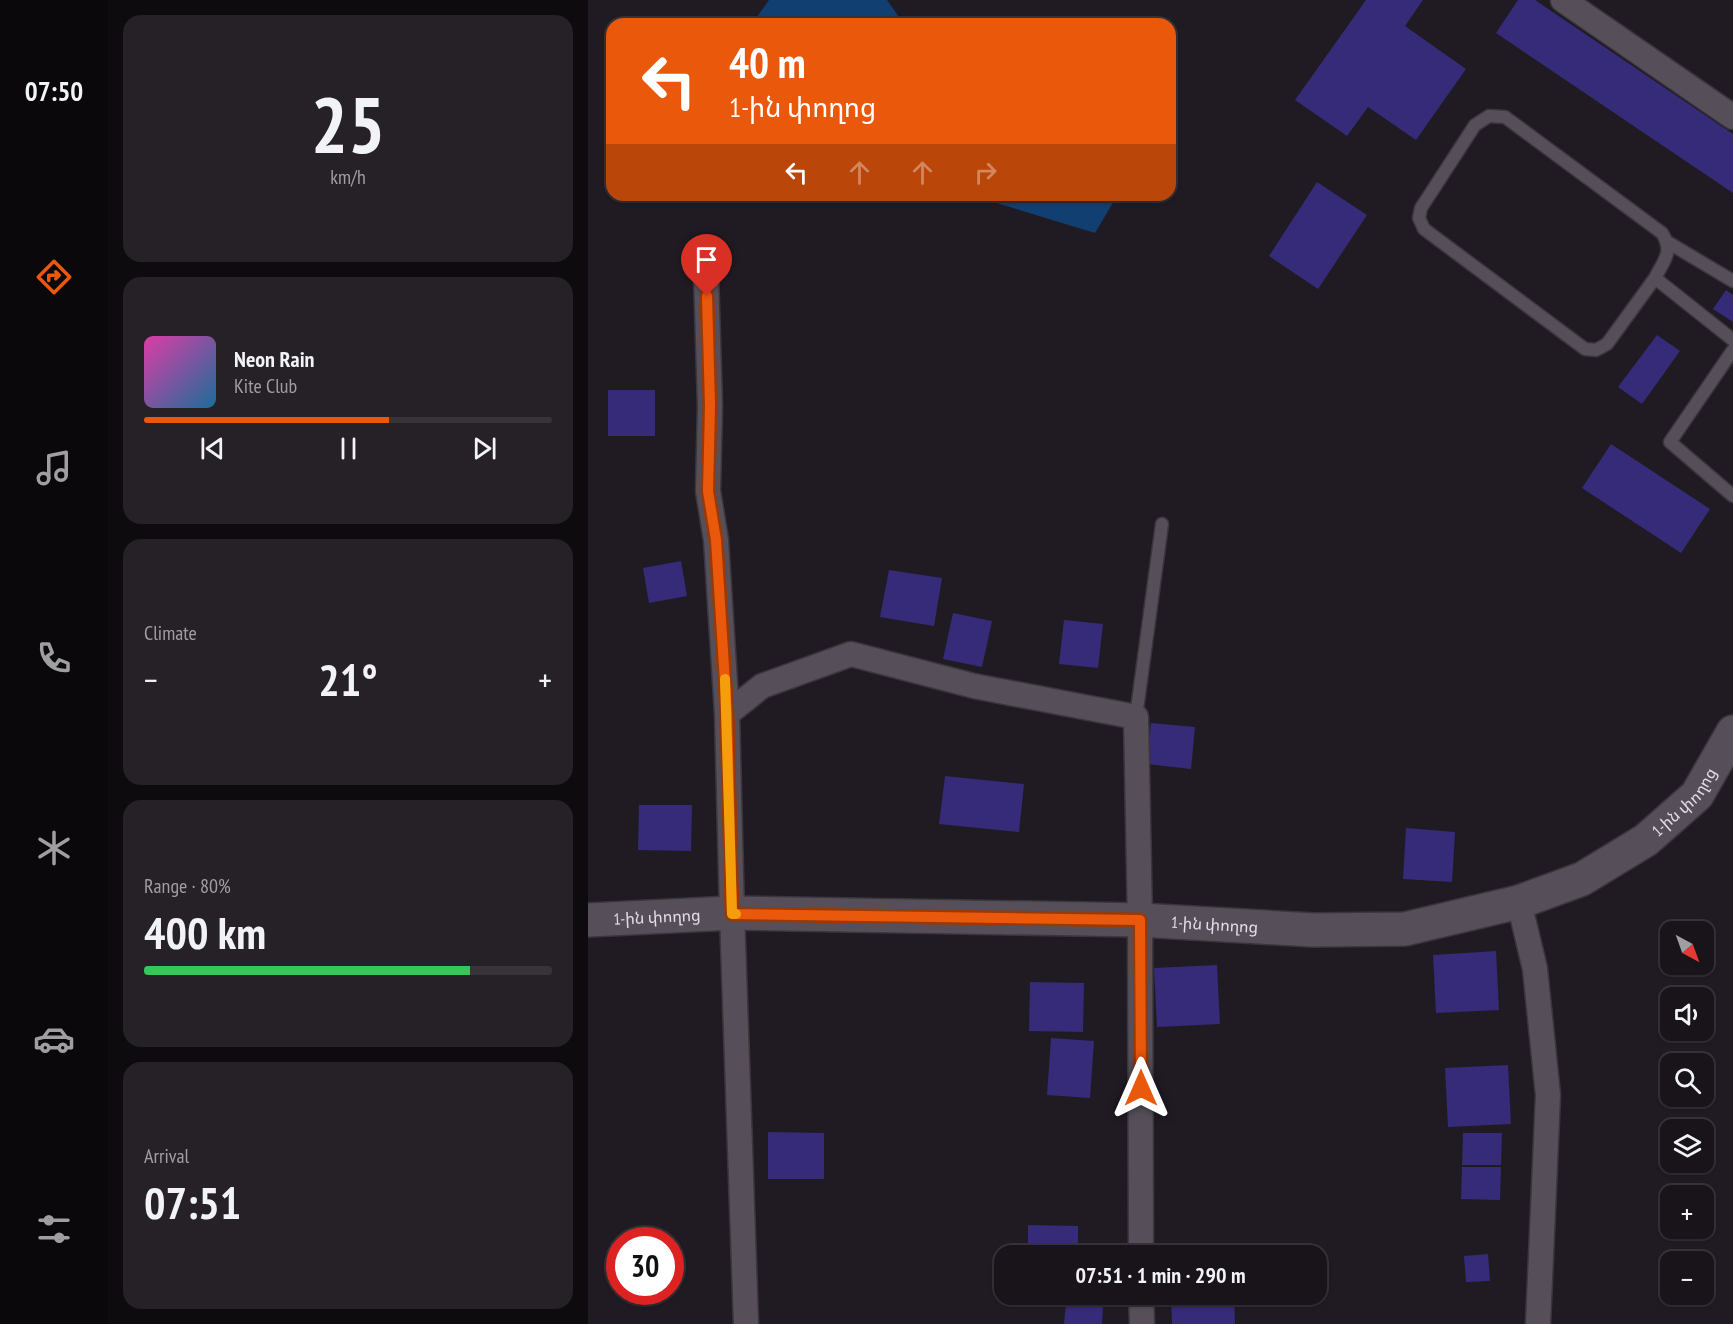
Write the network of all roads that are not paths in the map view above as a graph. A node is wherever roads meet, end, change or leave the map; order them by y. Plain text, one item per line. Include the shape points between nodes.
1 (1563, 0) edge
2 (1733, 117) edge
3 (1669, 243) junction
4 (706, 274) dead end
5 (1655, 278) junction
6 (1733, 281) edge
7 (1733, 340) edge
8 (1733, 350) edge
9 (1733, 496) edge
10 (1162, 524) dead end
11 (727, 714) junction
12 (1136, 717) junction
13 (1733, 732) edge
14 (1519, 902) junction
15 (732, 914) junction
16 (588, 920) edge
17 (1140, 920) junction
18 (1141, 1245) edge
19 (1141, 1305) edge
20 (746, 1324) edge
21 (1142, 1324) edge
22 (1538, 1324) edge

1 - 2 street
3 - 5 lane
3 - 5 lane via 1662,233 1505,117 1489,116 1475,125 1421,208 1419,218 1424,229 1585,349 1596,350 1606,344
3 - 6 lane
4 - 11 street via 708,491 716,540
5 - 7 lane
8 - 9 lane via 1670,442
10 - 12 lane
11 - 12 street via 762,686 851,654 974,686
11 - 15 street
12 - 17 street
13 - 14 street, 1-ին փողոց via 1696,795 1646,840 1582,879
14 - 17 street, 1-ին փողոց via 1405,929 1313,930
14 - 22 street via 1535,969 1548,1095
15 - 16 street, 1-ին փողոց
15 - 17 street, 1-ին փողոց
15 - 20 street
17 - 18 street
19 - 21 street

